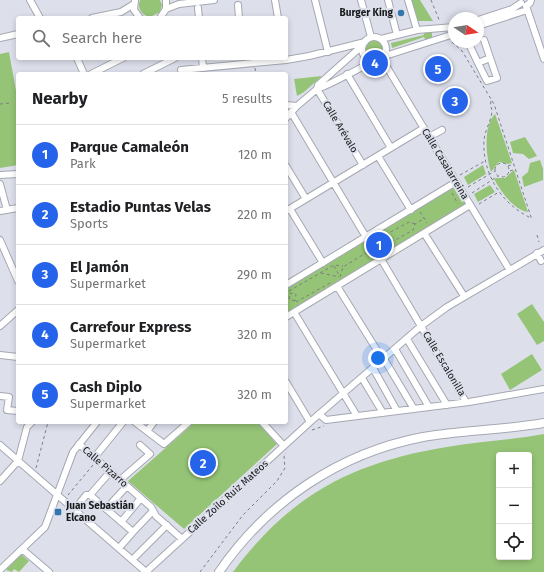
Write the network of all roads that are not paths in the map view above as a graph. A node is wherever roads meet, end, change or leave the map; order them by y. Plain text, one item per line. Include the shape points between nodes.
1 (30, 0) edge
2 (166, 0) edge
3 (214, 0) edge
4 (275, 0) edge
5 (315, 0) edge
6 (361, 0) edge
7 (388, 0) edge
8 (408, 0) edge
9 (531, 0) edge
10 (134, 2) edge
11 (238, 5) dead end
12 (524, 5) edge
13 (198, 8) dead end
14 (166, 9) junction
15 (121, 12) junction
16 (39, 16) edge
17 (102, 16) edge
18 (138, 16) edge
19 (161, 16) edge
20 (199, 16) edge
21 (239, 16) edge
22 (278, 16) edge
23 (484, 18) edge
24 (484, 23) edge
25 (448, 28) edge
26 (433, 29) junction
27 (416, 30) junction
28 (16, 34) edge
29 (397, 35) junction
30 (448, 37) edge
31 (0, 38) edge
32 (371, 38) junction
33 (381, 39) junction
34 (484, 40) dead end
35 (434, 41) junction
36 (364, 43) junction
37 (471, 48) edge
38 (328, 52) junction
39 (383, 58) junction
40 (490, 58) junction
41 (288, 59) edge
42 (544, 59) edge
43 (78, 60) edge
44 (119, 60) edge
45 (171, 60) edge
46 (176, 60) edge
47 (202, 60) edge
48 (264, 60) edge
49 (243, 61) edge
50 (372, 62) junction
51 (478, 63) junction
52 (203, 68) junction
53 (83, 72) edge
54 (95, 72) edge
55 (147, 72) edge
56 (181, 72) edge
57 (347, 74) junction
58 (317, 89) junction
59 (288, 105) edge
60 (297, 106) junction
61 (291, 112) junction
62 (288, 116) edge
63 (424, 128) junction
64 (442, 130) dead end
65 (429, 137) junction
66 (391, 148) junction
67 (378, 156) junction
68 (363, 165) junction
69 (288, 169) edge
70 (16, 174) edge
71 (0, 175) edge
72 (457, 179) junction
73 (335, 182) junction
74 (0, 184) edge
75 (306, 199) junction
76 (470, 205) junction
77 (16, 208) edge
78 (3, 210) edge
79 (288, 210) edge
80 (411, 210) junction
81 (424, 233) junction
82 (366, 237) junction
83 (0, 240) edge
84 (544, 250) edge
85 (537, 253) junction
86 (384, 258) junction
87 (541, 261) dead end
88 (323, 263) junction
89 (509, 269) junction
90 (16, 276) edge
91 (337, 286) junction
92 (288, 287) edge
93 (464, 296) junction
94 (16, 312) edge
95 (294, 312) junction
96 (288, 316) edge
97 (1, 323) edge
98 (421, 326) junction
99 (406, 339) junction
100 (395, 349) junction
101 (0, 355) edge
102 (16, 357) edge
103 (383, 359) junction
104 (373, 368) junction
105 (362, 378) junction
106 (288, 385) edge
107 (544, 389) edge
108 (343, 394) junction
109 (0, 396) edge
110 (466, 402) junction
111 (446, 405) junction
112 (429, 407) junction
113 (414, 409) junction
114 (16, 411) edge
115 (397, 411) junction
116 (383, 413) junction
117 (319, 414) junction
118 (357, 416) junction
119 (310, 422) junction
120 (544, 423) edge
121 (30, 424) edge
122 (95, 424) edge
123 (121, 424) edge
124 (138, 424) edge
125 (152, 424) edge
126 (187, 424) edge
127 (264, 424) edge
128 (147, 431) junction
129 (79, 444) junction
130 (0, 445) edge
131 (140, 445) dead end
132 (286, 447) junction
133 (95, 459) junction
134 (18, 461) junction
135 (110, 472) junction
136 (120, 480) junction
137 (0, 481) edge
138 (127, 486) junction
139 (58, 495) junction
140 (90, 495) junction
141 (141, 498) junction
142 (75, 509) junction
143 (106, 509) junction
144 (153, 511) junction
145 (121, 522) junction
146 (167, 526) junction
147 (133, 532) junction
148 (182, 539) junction
149 (119, 548) junction
150 (22, 549) junction
151 (132, 560) junction
152 (0, 570) edge
153 (148, 571) edge
154 (49, 572) edge
155 (219, 572) edge

1 - 16 street
2 - 14 street
3 - 14 street via 179,4
4 - 22 street
5 - 38 street
6 - 32 street
7 - 29 street
8 - 27 street
9 - 12 street
10 - 15 street
10 - 18 street
11 - 21 street
12 - 23 street
12 - 24 street
12 - 42 street
13 - 20 street
14 - 19 street
15 - 17 street
15 - 18 street
25 - 26 street
26 - 27 street
26 - 35 street via 436,34
27 - 29 street
28 - 31 street
29 - 33 street
30 - 35 street
32 - 33 street
32 - 36 street
33 - 39 street via 386,45
34 - 40 street
35 - 39 street
36 - 38 street
36 - 50 street via 364,56
36 - 58 street via 318,85
37 - 51 street
38 - 41 street
39 - 50 street
39 - 63 street, Calle Casalarreina
40 - 51 street
40 - 51 street via 497,78 487,81
43 - 53 street
44 - 54 street
45 - 55 street
46 - 56 street
47 - 52 street
48 - 49 street
49 - 52 street
50 - 57 street
52 - 56 street
57 - 58 street
57 - 66 street
58 - 60 street
58 - 68 street, Calle Arévalo
59 - 60 street
60 - 61 street
61 - 62 street
61 - 73 street
63 - 65 street, Calle Casalarreina
63 - 66 street
64 - 65 street
65 - 72 street, Calle Casalarreina
66 - 67 street
67 - 68 street
67 - 80 street
68 - 73 street
69 - 75 street
70 - 71 street
72 - 76 street, Calle Casalarreina
72 - 80 street
73 - 75 street
73 - 82 street
74 - 78 street
75 - 79 street
76 - 81 street
76 - 89 street, Calle Casalarreina
77 - 78 street
79 - 88 street
80 - 82 street
81 - 86 street
81 - 93 street
82 - 88 street
83 - 90 street
84 - 85 street, Calle Zoilo Ruiz Mateos
85 - 87 street
85 - 89 street, Calle Zoilo Ruiz Mateos
86 - 91 street via 342,279
86 - 98 street, Calle Escalonilla
88 - 92 street
89 - 93 street, Calle Zoilo Ruiz Mateos
91 - 95 street
91 - 103 street
93 - 98 street, Calle Zoilo Ruiz Mateos
94 - 97 street
95 - 96 street
95 - 108 street
98 - 99 street, Calle Zoilo Ruiz Mateos
98 - 110 street, Calle Escalonilla
99 - 100 street, Calle Zoilo Ruiz Mateos
99 - 111 street
100 - 103 street, Calle Zoilo Ruiz Mateos
100 - 112 street
101 - 102 street
103 - 104 street, Calle Zoilo Ruiz Mateos
103 - 113 street
104 - 105 street, Calle Zoilo Ruiz Mateos
104 - 115 street
105 - 108 street, Calle Zoilo Ruiz Mateos
105 - 116 street
106 - 119 street
107 - 110 street
108 - 117 street, Calle Zoilo Ruiz Mateos
108 - 118 street
109 - 114 street via 8,397 7,410
110 - 111 street
111 - 112 street
112 - 113 street
113 - 115 street
115 - 116 street
116 - 118 street
117 - 118 street via 326,420
117 - 119 street, Calle Zoilo Ruiz Mateos
119 - 132 street, Calle Zoilo Ruiz Mateos
120 - 155 main road via 423,437 382,448 326,471 264,518
121 - 134 street
122 - 129 street
123 - 133 street
124 - 128 street
125 - 128 street
126 - 128 street via 164,444
127 - 132 street
129 - 133 street, Calle Pizarro
129 - 139 street via 73,452
130 - 134 street
131 - 136 street via 150,454
132 - 148 street, Calle Zoilo Ruiz Mateos
133 - 135 street, Calle Pizarro
134 - 137 street
134 - 139 street
135 - 136 street, Calle Pizarro
135 - 140 street
136 - 138 street, Calle Pizarro
138 - 141 street, Calle Pizarro
138 - 143 street
139 - 142 street
139 - 150 street via 45,527
140 - 142 street via 86,495
140 - 143 street
141 - 144 street, Calle Pizarro
141 - 145 street
142 - 149 street
143 - 145 street
144 - 146 street, Calle Pizarro
144 - 147 street
145 - 147 street
146 - 148 street, Calle Pizarro
146 - 151 street
147 - 149 street
148 - 153 street, Calle Zoilo Ruiz Mateos
149 - 151 street
150 - 152 street
150 - 154 street
151 - 153 street

